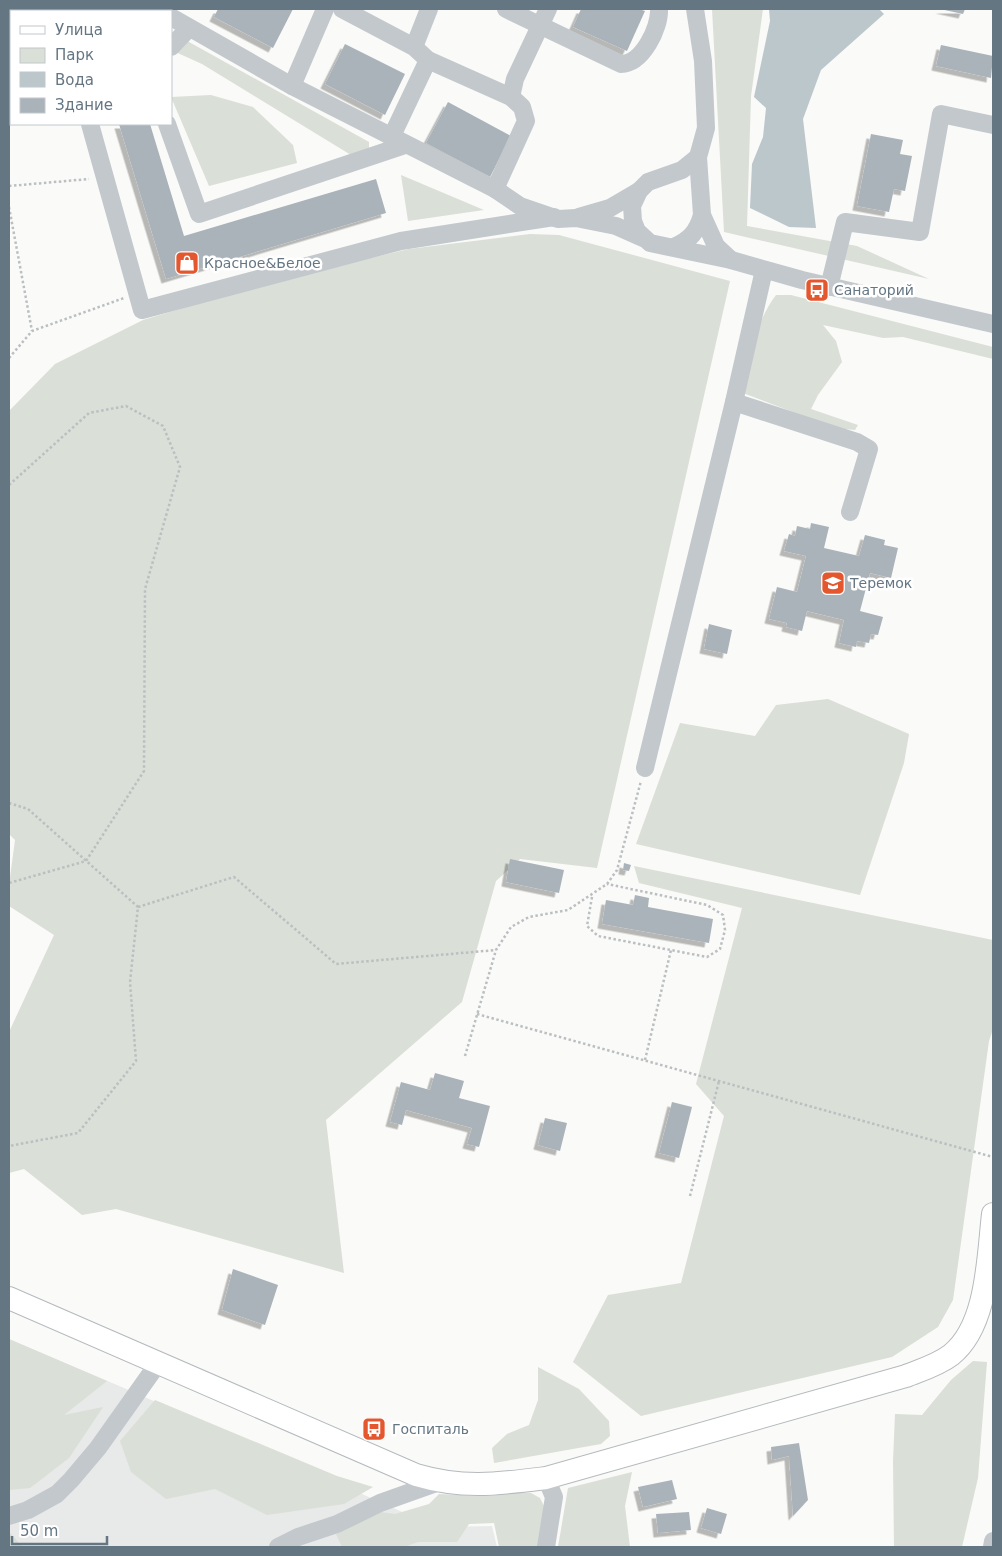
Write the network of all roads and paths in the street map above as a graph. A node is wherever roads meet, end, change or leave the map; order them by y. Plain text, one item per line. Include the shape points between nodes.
1 (325, 9) edge
2 (342, 9) edge
3 (429, 9) edge
4 (506, 9) edge
5 (548, 9) edge
6 (659, 9) edge
7 (695, 9) edge
8 (172, 19) edge
9 (542, 25) junction
10 (189, 28) junction
11 (172, 47) edge
12 (414, 47) junction
13 (428, 60) junction
14 (292, 86) junction
15 (511, 97) junction
16 (90, 125) edge
17 (168, 125) edge
18 (993, 125) edge
19 (398, 141) junction
20 (698, 158) junction
21 (104, 177) junction
22 (664, 177) junction
23 (9, 186) edge
24 (495, 189) junction
25 (639, 191) junction
26 (9, 207) edge
27 (702, 209) junction
28 (554, 217) junction
29 (576, 218) junction
30 (643, 238) junction
31 (674, 247) junction
32 (731, 260) junction
33 (764, 270) junction
34 (829, 287) junction
35 (138, 293) junction
36 (993, 324) edge
37 (32, 331) junction
38 (9, 358) edge
39 (734, 402) junction
40 (9, 485) edge
41 (850, 512) dead end
42 (645, 768) joint
43 (9, 803) edge
44 (86, 861) junction
45 (9, 882) edge
46 (607, 884) junction
47 (592, 896) junction
48 (138, 907) junction
49 (496, 950) junction
50 (671, 950) junction
51 (477, 1014) junction
52 (465, 1056) dead end
53 (645, 1060) junction
54 (719, 1081) junction
55 (9, 1146) edge
56 (993, 1157) edge
57 (690, 1196) dead end
58 (993, 1214) edge
59 (988, 1296) edge
60 (9, 1298) edge
61 (159, 1362) junction
62 (546, 1478) junction
63 (439, 1482) junction
64 (9, 1516) edge
65 (993, 1541) edge
66 (278, 1547) edge
67 (546, 1547) edge
68 (992, 1547) edge

1 - 14 street
2 - 12 street
3 - 12 street
4 - 9 street
5 - 9 street
6 - 9 street via 657,22 642,55 630,64 621,64
7 - 20 street via 703,61 706,128
8 - 10 street
9 - 15 street via 515,79
10 - 11 street
10 - 14 street
12 - 13 street
13 - 15 street
13 - 19 street
14 - 19 street
15 - 24 street via 522,107 526,121
16 - 21 street
17 - 19 street via 199,214
18 - 34 street via 941,114 920,232 845,222
19 - 24 street
20 - 22 street via 682,170
20 - 27 street
21 - 23 path
21 - 35 street
22 - 25 street via 648,182
22 - 27 street via 685,182 697,194
24 - 28 street via 520,206
25 - 29 street via 610,208
25 - 30 street via 632,206 632,221
26 - 37 path
27 - 31 street via 698,230 687,241
27 - 32 street via 716,246
28 - 29 street
28 - 35 street via 401,241 142,310
29 - 30 street via 616,226
30 - 31 street via 661,247
31 - 32 street
32 - 33 street
33 - 34 street
33 - 39 street
34 - 36 street
35 - 37 path
37 - 38 path
39 - 41 street via 857,442 869,449
39 - 42 street
40 - 44 path via 89,413 126,406 163,426 180,467 145,589 144,771
42 - 46 path via 617,870
43 - 44 path via 28,809
44 - 45 path
44 - 48 path
46 - 47 path
46 - 50 path via 707,905 723,915 725,930 720,949 707,957
47 - 49 path via 568,910 528,918 511,927
47 - 50 path via 587,926 598,936
48 - 49 path via 234,877 336,964
48 - 55 path via 130,982 136,1061 78,1132
49 - 51 path
50 - 53 path
51 - 52 path
51 - 53 path
53 - 54 path
54 - 56 path
54 - 57 path
58 - 59 main road
59 - 62 main road via 961,1345 927,1369
60 - 61 main road
61 - 63 main road via 386,1463
61 - 64 street via 104,1440 71,1480 57,1494
62 - 63 main road via 503,1484
62 - 67 street via 554,1497
63 - 66 street via 380,1503
65 - 68 street

